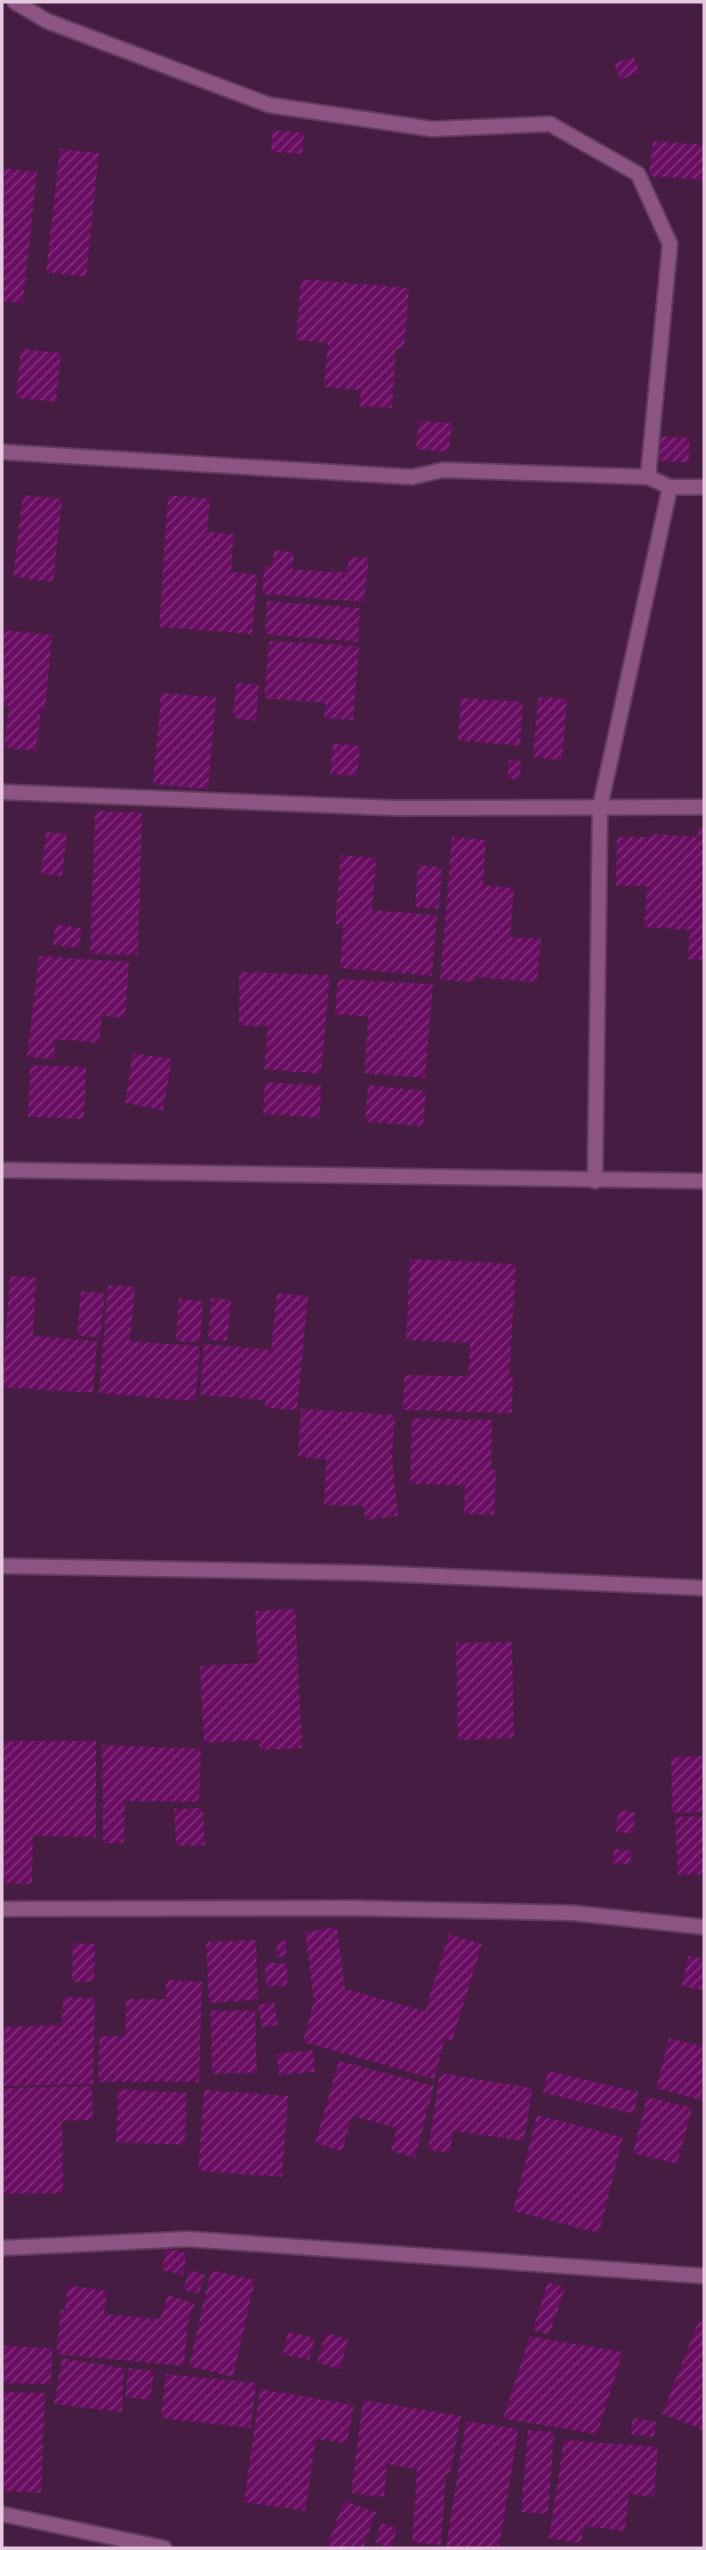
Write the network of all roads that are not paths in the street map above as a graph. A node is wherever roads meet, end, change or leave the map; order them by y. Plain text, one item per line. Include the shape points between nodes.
1 (15, 2) edge
2 (2, 452) edge
3 (648, 477) junction
4 (670, 487) junction
5 (704, 487) edge
6 (2, 792) edge
7 (600, 807) junction
8 (704, 807) edge
9 (2, 1170) edge
10 (595, 1181) junction
11 (704, 1181) edge
12 (2, 1566) edge
13 (704, 1588) edge
14 (2, 1909) edge
15 (704, 1927) edge
16 (2, 2248) edge
17 (704, 2276) edge
18 (2, 2514) edge
19 (164, 2548) edge

1 - 3 street via 47,21 269,105 432,129 550,124 638,174 670,244
2 - 3 street via 412,477 443,470
3 - 4 street
4 - 5 street
4 - 7 street
6 - 7 street via 394,808
7 - 8 street
7 - 10 street
9 - 10 street
10 - 11 street
12 - 13 street via 368,1573
14 - 15 street via 573,1913
16 - 17 street via 188,2239
18 - 19 street

